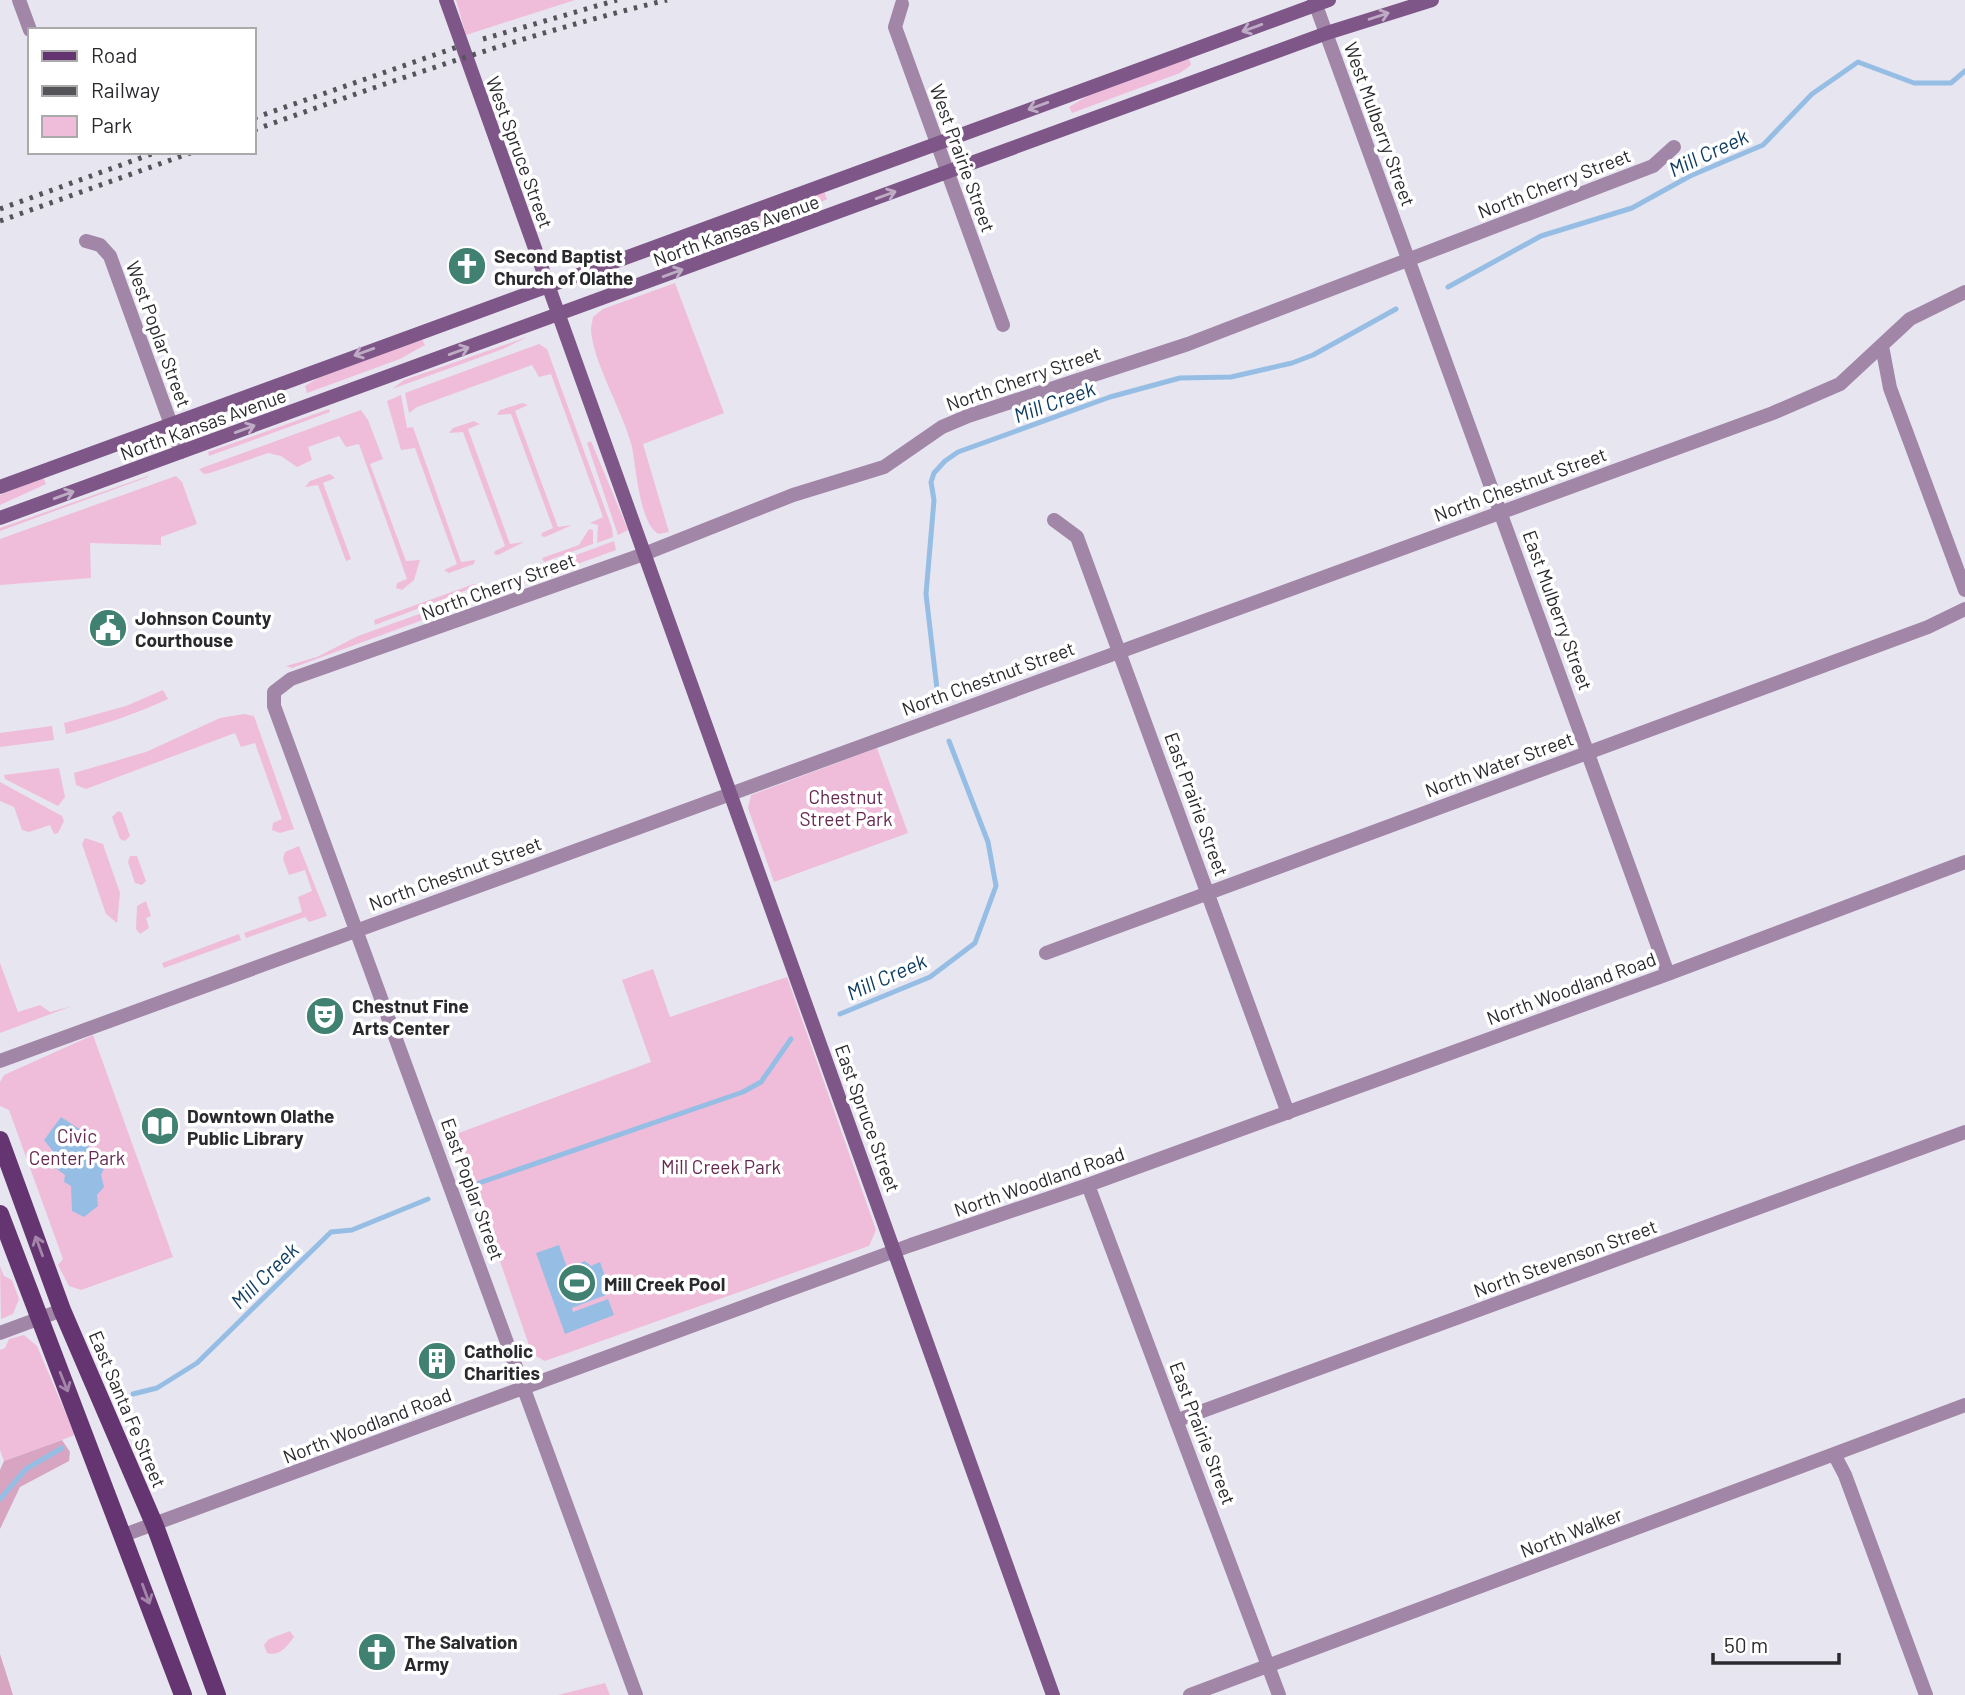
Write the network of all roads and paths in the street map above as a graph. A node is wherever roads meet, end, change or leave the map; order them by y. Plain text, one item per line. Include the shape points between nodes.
1 (19, 0) edge
2 (446, 0) edge
3 (1432, 0) edge
4 (1320, 1) edge
5 (902, 4) dead end
6 (29, 28) edge
7 (1327, 33) junction
8 (937, 143) junction
9 (1674, 147) dead end
10 (948, 173) junction
11 (86, 241) dead end
12 (1410, 261) junction
13 (547, 285) junction
14 (1965, 292) edge
15 (558, 315) junction
16 (1003, 325) dead end
17 (1882, 346) junction
18 (170, 423) junction
19 (181, 452) junction
20 (0, 487) edge
21 (1501, 511) junction
22 (0, 518) edge
23 (1054, 520) dead end
24 (644, 554) junction
25 (1965, 590) edge
26 (1965, 609) edge
27 (1120, 651) junction
28 (273, 698) joint
29 (1590, 752) junction
30 (731, 792) junction
31 (1965, 862) edge
32 (1208, 892) junction
33 (357, 929) junction
34 (1046, 953) dead end
35 (1668, 974) junction
36 (0, 1061) edge
37 (1287, 1113) junction
38 (1965, 1132) edge
39 (0, 1140) edge
40 (1088, 1185) junction
41 (0, 1214) edge
42 (895, 1250) junction
43 (62, 1310) junction
44 (38, 1319) junction
45 (0, 1333) edge
46 (525, 1387) junction
47 (1965, 1405) edge
48 (1178, 1420) junction
49 (1833, 1454) junction
50 (155, 1525) junction
51 (124, 1535) junction
52 (1269, 1666) junction
53 (1925, 1692) edge
54 (183, 1695) edge
55 (217, 1695) edge
56 (636, 1695) edge
57 (1053, 1695) edge
58 (1190, 1695) edge
59 (1279, 1695) edge
60 (1909, 1695) edge

1 - 6 street
2 - 13 main road, West Spruce Street
7 -> 3 main road, North Kansas Avenue
4 - 7 street, West Mulberry Street
4 -> 8 main road, North Kansas Avenue
5 - 8 street, West Prairie Street via 895,27
7 - 10 main road, North Kansas Avenue
7 - 12 street, West Mulberry Street
8 - 10 street, West Prairie Street
8 - 13 main road, North Kansas Avenue
9 - 12 street, North Cherry Street via 1653,166
15 -> 10 main road, North Kansas Avenue
10 - 16 street, West Prairie Street
11 - 18 street, West Poplar Street via 100,245 110,256
12 - 21 street, East Mulberry Street
12 - 24 street, North Cherry Street via 1188,344 968,416 942,427 884,467 793,495
13 - 15 main road, West Spruce Street
13 -> 18 main road, North Kansas Avenue
14 - 17 street, North Chestnut Street via 1910,318
19 -> 15 main road, North Kansas Avenue
15 - 24 main road, West Spruce Street
17 - 21 street, North Chestnut Street via 1829,389
17 - 25 street via 1890,388
18 - 19 street, West Poplar Street
18 - 20 main road, North Kansas Avenue
22 -> 19 main road, North Kansas Avenue
21 - 27 street, North Chestnut Street
21 - 29 street, East Mulberry Street
23 - 27 street, East Prairie Street via 1077,537
24 - 28 street, North Cherry Street via 291,679 279,686
24 - 30 main road, East Spruce Street
26 - 29 street, North Water Street via 1928,627
27 - 30 street, North Chestnut Street
27 - 32 street, East Prairie Street
28 - 33 street, East Poplar Street
29 - 32 street, North Water Street
29 - 35 street, East Mulberry Street
30 - 33 street, North Chestnut Street
30 - 42 main road, East Spruce Street
31 - 35 street, North Woodland Road
32 - 34 street, North Water Street
32 - 37 street, East Prairie Street
33 - 36 street, North Chestnut Street
33 - 46 street, East Poplar Street
35 - 37 street, North Woodland Road
37 - 40 street, North Woodland Road
38 - 48 street, North Stevenson Street
43 -> 39 main road, East Santa Fe Street
40 - 42 street, North Woodland Road
40 - 48 street, East Prairie Street
41 - 44 main road
42 - 46 street, North Woodland Road
42 - 57 main road, East Spruce Street
43 - 44 street
43 - 50 main road, East Santa Fe Street
44 - 45 street
44 -> 51 main road
46 - 50 street, North Woodland Road
46 - 56 street, East Poplar Street
47 - 49 street, North Walker
48 - 52 street, East Prairie Street
49 - 52 street, North Walker
49 - 53 street via 1845,1475
50 - 51 street, North Woodland Road
50 - 55 main road, East Santa Fe Street
51 -> 54 main road
52 - 58 street, North Walker
52 - 59 street, East Prairie Street
53 - 60 street

